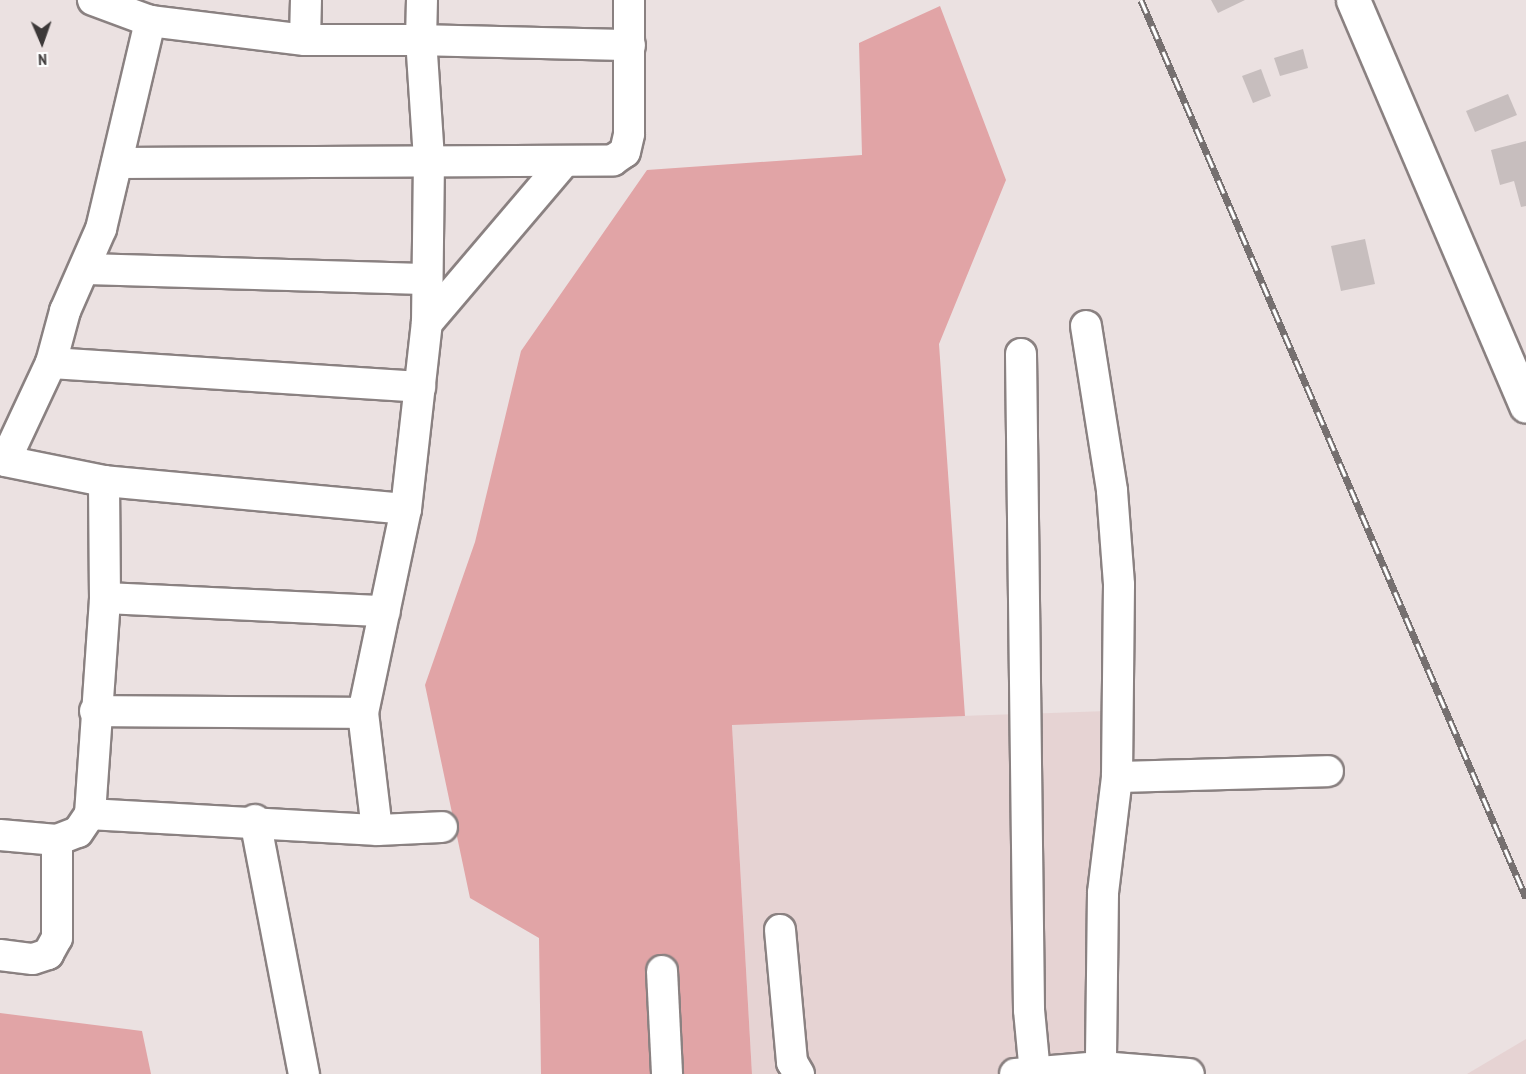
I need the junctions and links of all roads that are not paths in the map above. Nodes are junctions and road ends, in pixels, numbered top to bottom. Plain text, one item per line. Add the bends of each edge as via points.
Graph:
1 (93, 0) edge
2 (306, 0) edge
3 (423, 0) edge
4 (629, 0) edge
5 (1353, 0) edge
6 (197, 13) edge
7 (150, 21) junction
8 (305, 40) junction
9 (421, 40) junction
10 (630, 45) junction
11 (429, 159) junction
12 (564, 162) junction
13 (117, 163) junction
14 (85, 269) junction
15 (425, 279) junction
16 (427, 323) junction
17 (1086, 326) dead end
18 (1021, 354) dead end
19 (1518, 362) edge
20 (51, 363) junction
21 (420, 387) junction
22 (1526, 406) edge
23 (2, 468) edge
24 (104, 481) junction
25 (406, 509) junction
26 (105, 598) junction
27 (385, 611) junction
28 (95, 711) junction
29 (363, 713) junction
30 (1328, 771) dead end
31 (1118, 777) junction
32 (90, 814) junction
33 (255, 820) junction
34 (442, 827) dead end
35 (377, 830) junction
36 (0, 835) edge
37 (57, 840) junction
38 (780, 930) dead end
39 (0, 955) edge
40 (662, 971) dead end
41 (1101, 1067) junction
42 (1028, 1073) edge
43 (304, 1074) edge
44 (667, 1074) edge
45 (799, 1074) edge
46 (1189, 1074) edge

1 - 7 street
2 - 8 street
3 - 9 street
4 - 10 street
5 - 19 main road
6 - 7 street
6 - 8 street
7 - 13 street
8 - 9 street
9 - 10 street
9 - 11 street
10 - 12 street via 625,152 613,160
11 - 12 street
11 - 13 street
11 - 15 street
12 - 16 street
13 - 14 street
14 - 15 street
14 - 20 street via 65,311
15 - 16 street
16 - 21 street
17 - 31 street via 1113,503 1119,585
18 - 42 street
19 - 22 main road
20 - 21 street
20 - 23 street
21 - 25 street
23 - 24 street
24 - 25 street
24 - 26 street
25 - 27 street
26 - 27 street
26 - 28 street
27 - 29 street
28 - 29 street
28 - 32 street
29 - 35 street
30 - 31 street
31 - 41 street via 1103,893
32 - 33 street
32 - 37 street via 78,832
33 - 35 street
33 - 43 street
34 - 35 street
36 - 37 street
37 - 39 street via 57,938 48,954 33,959
38 - 45 street via 792,1062
40 - 44 street
41 - 42 street
41 - 46 street

